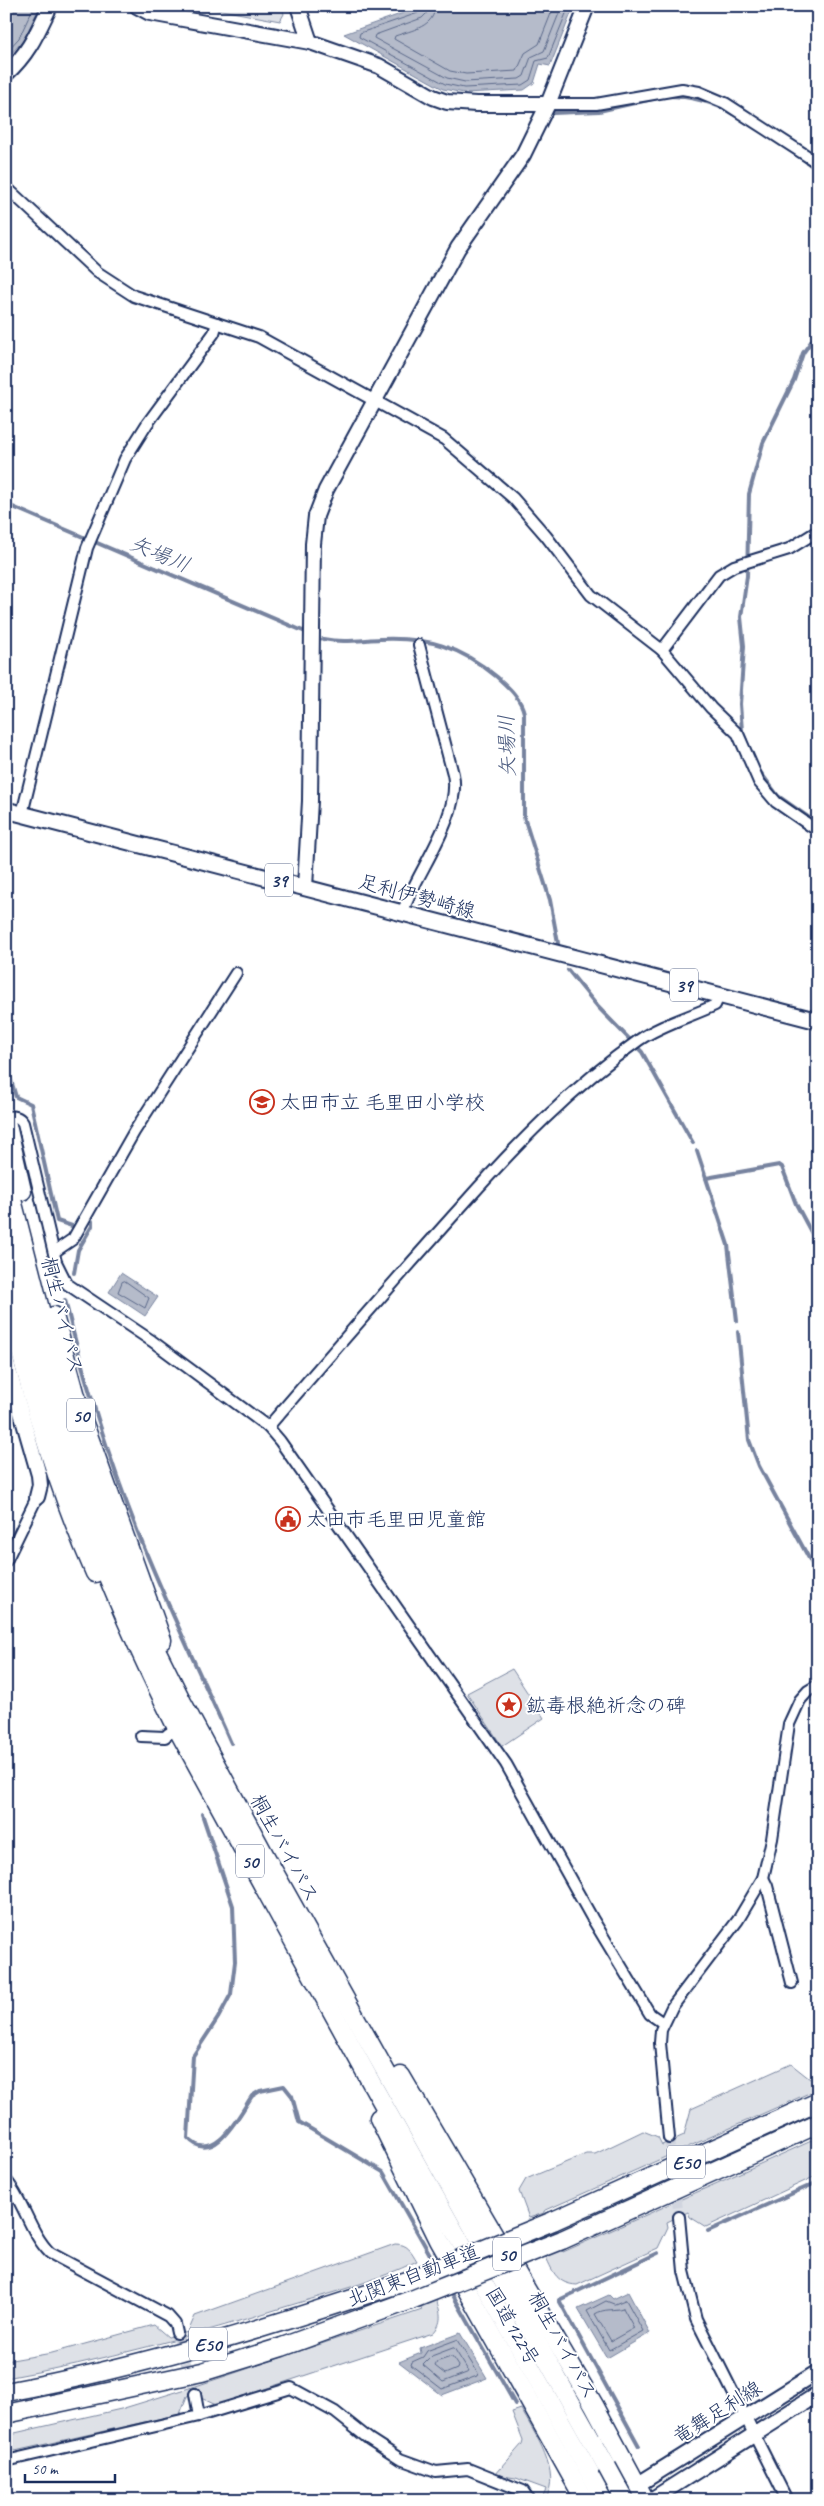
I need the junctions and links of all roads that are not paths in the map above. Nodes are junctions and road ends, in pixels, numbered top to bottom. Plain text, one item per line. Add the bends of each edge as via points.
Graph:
1 (50, 6) edge
2 (137, 6) edge
3 (298, 6) edge
4 (587, 6) edge
5 (310, 42) junction
6 (6, 74) edge
7 (548, 104) junction
8 (818, 164) edge
9 (6, 187) edge
10 (217, 323) junction
11 (376, 400) junction
12 (818, 530) edge
13 (419, 645) dead end
14 (662, 650) junction
15 (6, 810) edge
16 (22, 814) junction
17 (818, 831) edge
18 (305, 886) junction
19 (403, 911) junction
20 (236, 974) dead end
21 (720, 994) junction
22 (818, 1021) edge
23 (6, 1117) edge
24 (6, 1121) edge
25 (6, 1176) edge
26 (6, 1240) edge
27 (54, 1252) junction
28 (6, 1291) edge
29 (6, 1360) edge
30 (268, 1427) junction
31 (37, 1497) joint
32 (6, 1561) edge
33 (818, 1685) edge
34 (156, 1686) junction
35 (182, 1702) junction
36 (178, 1730) junction
37 (141, 1736) dead end
38 (763, 1878) junction
39 (792, 1983) dead end
40 (663, 2023) junction
41 (354, 2034) junction
42 (818, 2102) edge
43 (818, 2124) edge
44 (669, 2138) tunnel mouth
45 (6, 2180) edge
46 (679, 2217) tunnel mouth
47 (177, 2333) tunnel mouth
48 (818, 2372) edge
49 (165, 2381) junction
50 (6, 2392) edge
51 (195, 2394) tunnel mouth
52 (818, 2394) edge
53 (6, 2414) edge
54 (199, 2416) junction
55 (745, 2418) junction
56 (6, 2426) edge
57 (754, 2434) junction
58 (6, 2461) edge
59 (600, 2471) junction
60 (641, 2492) edge
61 (579, 2495) edge
62 (529, 2500) edge
63 (605, 2500) edge
64 (614, 2500) edge
65 (625, 2500) edge
66 (651, 2500) edge
67 (787, 2500) edge

1 - 6 street via 37,38
2 - 5 street via 150,13
3 - 5 street
4 - 7 street
5 - 7 street via 379,66 447,102
7 - 8 street via 596,104 682,89 699,92 725,103
7 - 11 street via 523,155 458,248
9 - 10 street via 97,272 120,288 148,302
10 - 11 street via 259,337
10 - 16 street via 214,333 125,459 87,548
11 - 14 street via 444,439 480,468 513,498 591,595
11 - 18 street via 326,490 316,516
12 - 14 street via 789,549 719,575
13 - 19 street via 453,774 454,799
14 - 17 street via 711,708 738,734 759,782 776,802
15 - 16 main road, 足利伊勢崎線 / 39
16 - 18 main road, 足利伊勢崎線 / 39
18 - 19 main road, 足利伊勢崎線 / 39
19 - 21 main road, 足利伊勢崎線 / 39 via 488,936
20 - 27 street via 134,1132 73,1239
21 - 22 main road, 足利伊勢崎線 / 39
21 - 30 street via 715,1005 639,1040 548,1114 488,1174
23 - 27 street via 15,1116 23,1123
24 - 35 highway, 50 via 82,1418
25 - 35 highway, 桐生バイパス / 50 via 82,1464 135,1607
26 - 34 highway, 桐生バイパス / 50 via 64,1458 123,1614
27 - 30 street via 60,1274 67,1284 152,1341
28 - 34 highway, 50 via 42,1433 76,1531 102,1590
29 - 31 street via 38,1475
30 - 40 street via 506,1764 650,2014
31 - 32 street
33 - 38 street via 800,1700 789,1724
34 - 36 highway, 桐生バイパス / 50
35 - 41 highway, 桐生バイパス / 50
36 - 37 street via 164,1737
36 - 41 highway, 桐生バイパス / 50
38 - 39 street
38 - 40 street via 738,1920
40 - 44 street via 660,2043
41 - 59 highway, 桐生バイパス / 50
41 - 60 highway, 50 via 395,2067 589,2396
41 - 61 highway, 国道122号 / 50 via 369,2096 417,2198
42 - 50 highway, 北関東自動車道 / E50, bridge via 553,2221 407,2280 306,2315 149,2361
43 - 49 highway, 北関東自動車道 / E50, bridge via 562,2240 411,2300 282,2347
45 - 47 street via 14,2189 42,2245 50,2253 168,2316
46 - 55 street via 684,2271 696,2319
48 - 55 street, 竜舞足利線
49 - 53 highway, 北関東自動車道 / E50
49 - 56 highway via 70,2412
51 - 54 street
52 - 57 street, 竜舞足利線
54 - 58 street
54 - 62 street via 295,2389 410,2463 436,2472 468,2469 523,2491
55 - 57 street
55 - 60 street, 竜舞足利線
57 - 66 street, 竜舞足利線
57 - 67 street
59 - 63 highway, 桐生バイパス / 50
59 - 65 highway, 桐生バイパス / 50, bridge
60 - 64 highway

